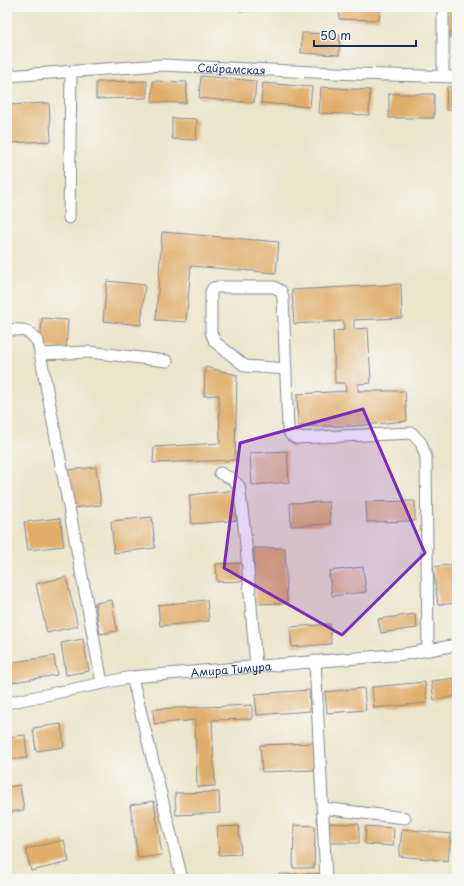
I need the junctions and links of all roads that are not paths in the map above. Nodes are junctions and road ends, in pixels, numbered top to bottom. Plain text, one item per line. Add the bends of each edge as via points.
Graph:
1 (443, 7) edge
2 (71, 72) junction
3 (7, 76) edge
4 (443, 76) junction
5 (457, 77) edge
6 (69, 218) dead end
7 (7, 330) edge
8 (40, 354) junction
9 (167, 361) dead end
10 (286, 368) junction
11 (220, 473) dead end
12 (457, 645) edge
13 (428, 650) junction
14 (314, 661) junction
15 (256, 666) junction
16 (132, 677) junction
17 (102, 683) junction
18 (7, 703) edge
19 (322, 808) junction
20 (405, 818) dead end
21 (182, 879) edge
22 (326, 879) edge

1 - 4 street
2 - 3 street, Сайрамская
2 - 4 street, Сайрамская via 161,65
2 - 6 street
4 - 5 street, Сайрамская
7 - 8 street via 22,330 32,334 38,342
8 - 9 street via 89,352
8 - 17 street
10 - 10 street via 281,291 274,287 213,288 210,292 211,332 215,342 245,366
10 - 13 street via 288,429 296,438 412,433 421,443 426,457
11 - 15 street via 239,486
12 - 13 street, Амира Тимура
13 - 14 street, Амира Тимура
14 - 15 street, Амира Тимура
14 - 19 street
15 - 16 street, Амира Тимура
16 - 17 street, Амира Тимура
16 - 21 street
17 - 18 street, Амира Тимура
19 - 20 street
19 - 22 street

